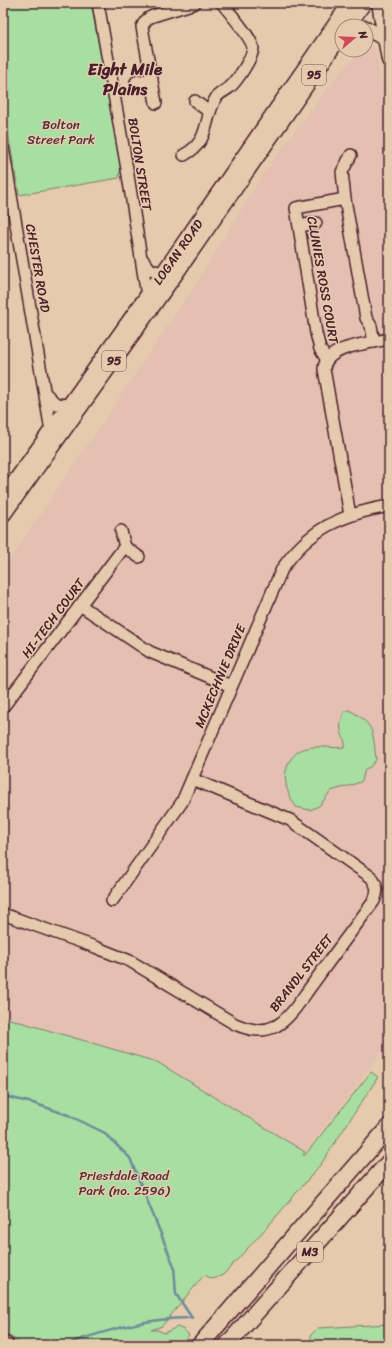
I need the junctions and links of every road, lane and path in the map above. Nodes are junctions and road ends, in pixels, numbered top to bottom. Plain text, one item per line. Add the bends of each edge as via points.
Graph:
1 (98, 3) edge
2 (195, 3) edge
3 (222, 3) edge
4 (350, 3) edge
5 (364, 3) edge
6 (379, 3) edge
7 (354, 18) edge
8 (374, 33) edge
9 (385, 39) junction
10 (334, 46) edge
11 (389, 60) edge
12 (152, 79) junction
13 (136, 82) dead end
14 (195, 101) dead end
15 (156, 103) dead end
16 (209, 112) junction
17 (3, 148) edge
18 (184, 155) dead end
19 (351, 155) dead end
20 (344, 199) junction
21 (316, 223) dead end
22 (299, 226) junction
23 (142, 259) junction
24 (163, 273) junction
25 (147, 296) junction
26 (389, 339) edge
27 (374, 342) junction
28 (327, 360) junction
29 (46, 394) junction
30 (70, 405) junction
31 (51, 431) junction
32 (3, 498) edge
33 (389, 506) edge
34 (3, 515) edge
35 (350, 515) junction
36 (121, 531) dead end
37 (126, 547) junction
38 (139, 557) dead end
39 (80, 605) junction
40 (231, 686) junction
41 (3, 707) edge
42 (192, 779) junction
43 (112, 901) dead end
44 (3, 914) edge
45 (389, 1127) edge
46 (389, 1162) edge
47 (200, 1345) edge
48 (227, 1345) edge

1 - 23 street, BOLTON STREET
2 - 12 street via 153,16 144,22 142,27
3 - 16 street via 250,40 253,49 252,56 233,84 216,97
4 - 24 main road, LOGAN ROAD / 95
5 - 7 main road
6 - 9 main road
8 - 9 main road
9 - 11 main road
10 - 34 main road, LOGAN ROAD / 95 via 170,282
12 - 13 street
12 - 15 street
14 - 16 street
16 - 18 street via 206,130 194,150
17 - 29 street, CHESTER ROAD
19 - 20 street via 342,172
20 - 22 street, CLUNIES ROSS COURT via 296,208
20 - 27 street via 366,318 371,326
21 - 22 street
22 - 28 street, CLUNIES ROSS COURT via 316,333 320,349
23 - 24 street via 151,270
23 - 25 street, BOLTON STREET
24 - 25 main road, LOGAN ROAD / 95
25 - 30 main road, LOGAN ROAD / 95
26 - 27 street, CLUNIES ROSS COURT
27 - 28 street, CLUNIES ROSS COURT via 346,348
28 - 35 street, CLUNIES ROSS COURT via 324,370
29 - 30 street via 56,404
29 - 31 street, CHESTER ROAD
30 - 31 main road, LOGAN ROAD / 95
31 - 32 main road, LOGAN ROAD / 95
33 - 35 street, MCKECHNIE DRIVE
35 - 40 street, MCKECHNIE DRIVE via 316,532 291,555 282,569
36 - 37 street
37 - 38 street
37 - 39 street, HI-TECH COURT
39 - 40 street via 150,652
39 - 41 street, HI-TECH COURT
40 - 42 street, MCKECHNIE DRIVE
42 - 43 street, MCKECHNIE DRIVE via 182,802
42 - 44 street, BRANDL STREET via 290,820 371,877 377,886 374,901 281,1023 262,1031 244,1028 130,961
45 - 47 highway, M3
46 - 48 highway, M3

